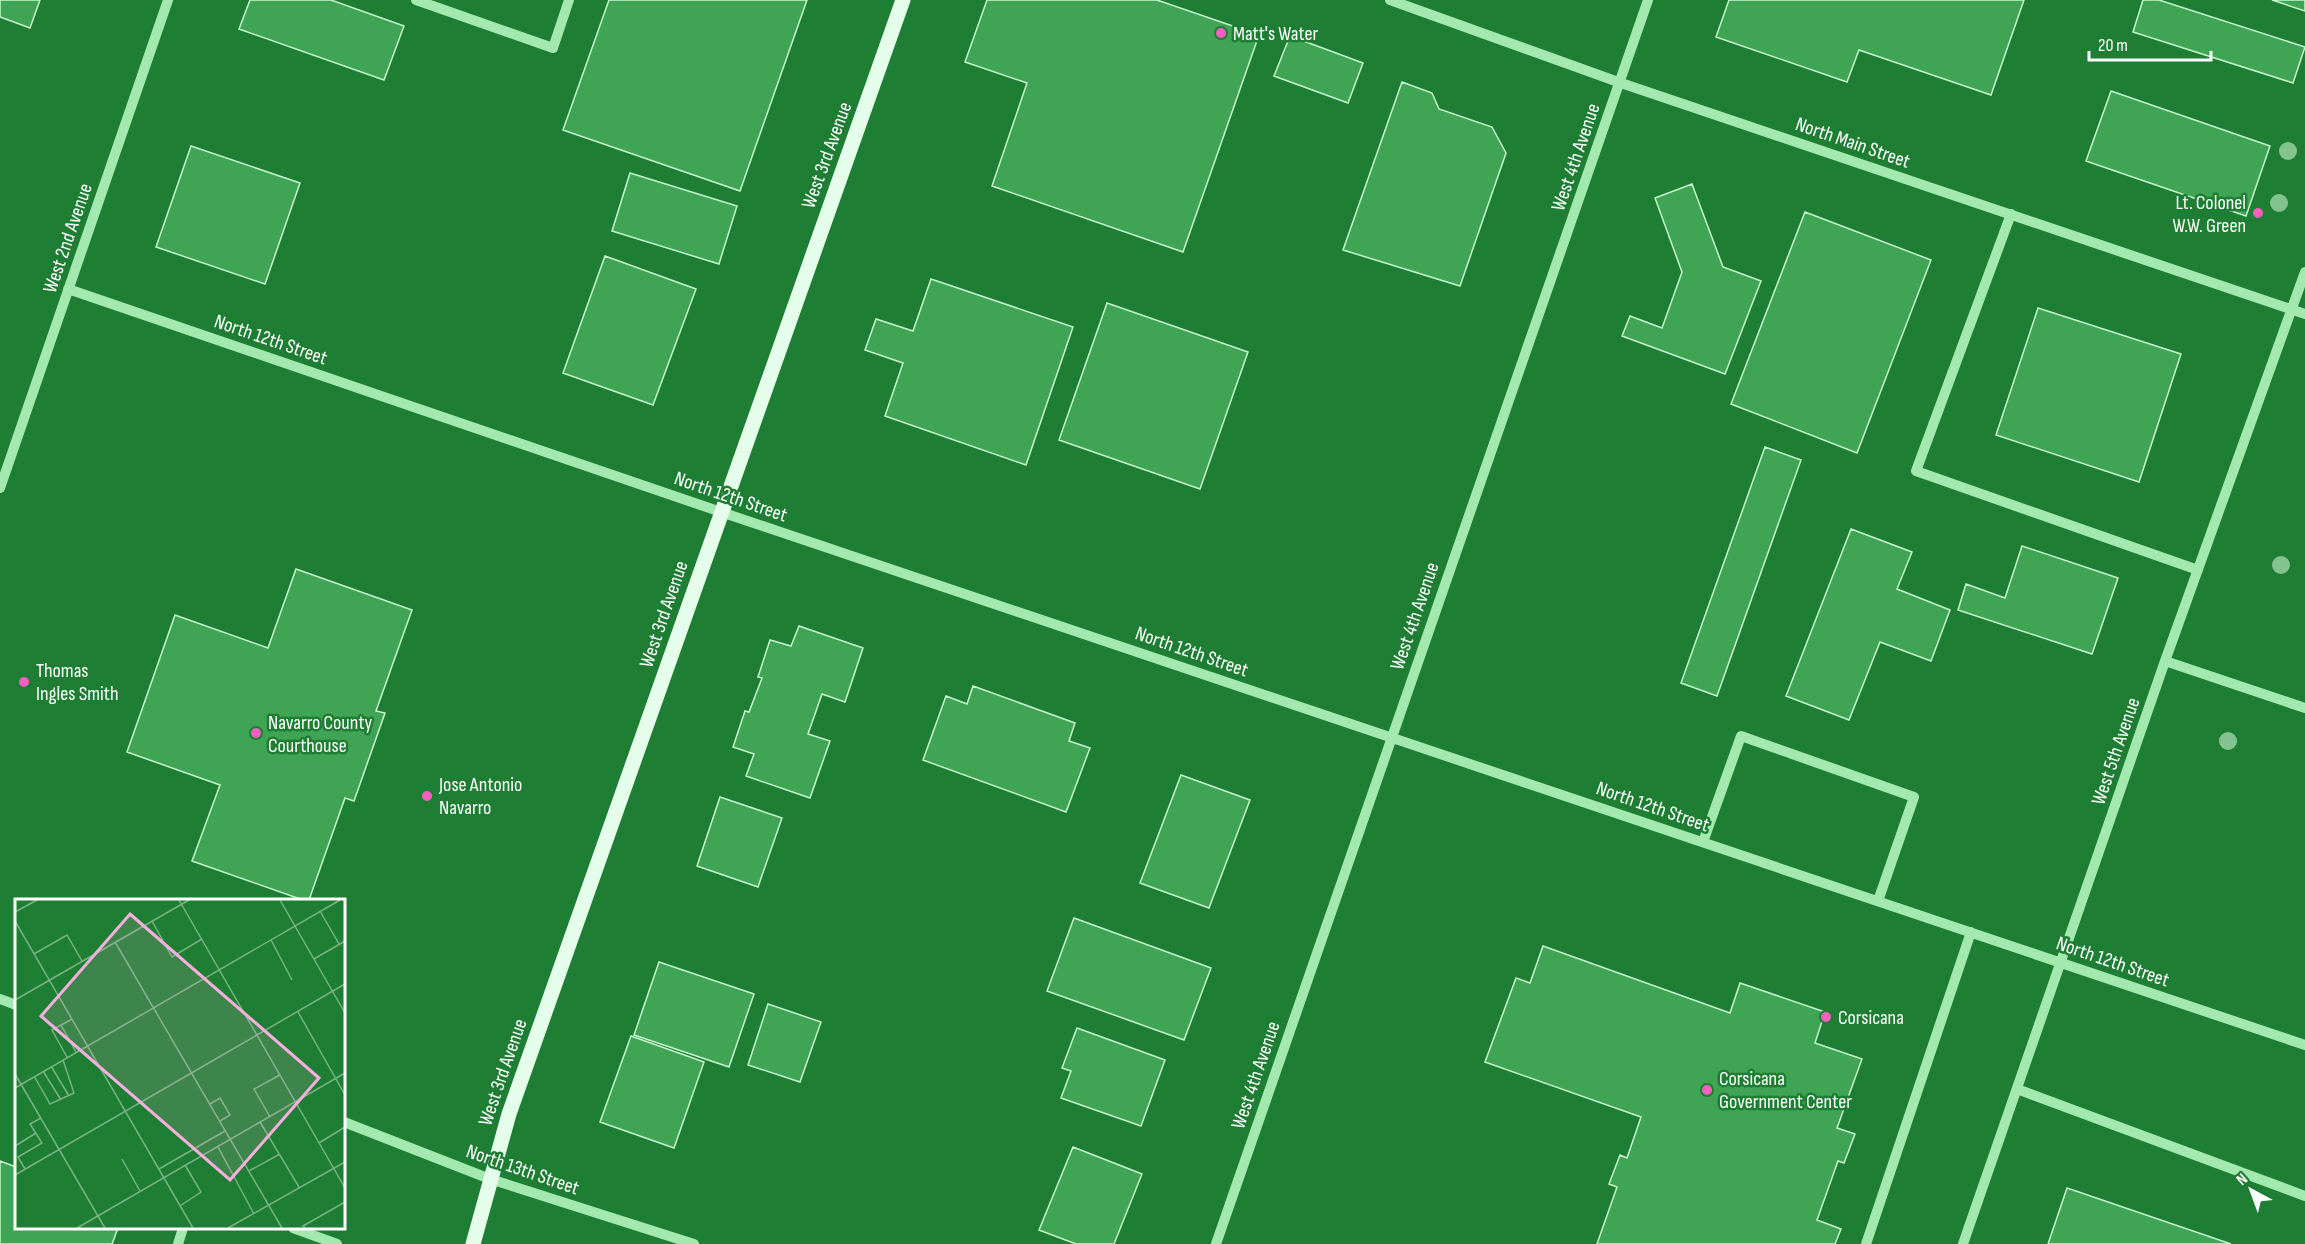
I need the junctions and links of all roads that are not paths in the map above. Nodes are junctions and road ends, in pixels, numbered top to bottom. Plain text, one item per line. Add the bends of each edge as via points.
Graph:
1 (168, 0) edge
2 (416, 0) edge
3 (569, 0) edge
4 (903, 0) edge
5 (1390, 0) edge
6 (1648, 0) edge
7 (1621, 82) junction
8 (2011, 214) junction
9 (2305, 272) edge
10 (68, 289) junction
11 (2292, 310) junction
12 (2305, 314) edge
13 (0, 488) edge
14 (722, 512) junction
15 (2198, 570) junction
16 (2165, 662) junction
17 (2305, 708) edge
18 (1391, 736) junction
19 (1703, 842) junction
20 (1878, 901) junction
21 (1971, 932) junction
22 (2061, 963) junction
23 (0, 999) edge
24 (15, 1005) edge
25 (2305, 1045) edge
26 (2017, 1089) junction
27 (345, 1122) edge
28 (490, 1179) junction
29 (2305, 1196) edge
30 (182, 1229) edge
31 (298, 1229) edge
32 (178, 1244) edge
33 (337, 1244) edge
34 (473, 1244) edge
35 (694, 1244) edge
36 (1216, 1244) edge
37 (1866, 1244) edge
38 (1963, 1244) edge

1 - 10 street, West 2nd Avenue
2 - 3 street via 553,48
4 - 14 main road, West 3rd Avenue
5 - 7 street, North Main Street
6 - 7 street, West 4th Avenue
7 - 8 street, North Main Street
7 - 18 street, West 4th Avenue
8 - 11 street, North Main Street
8 - 15 street via 1916,471
9 - 11 street, West 5th Avenue
10 - 13 street, West 2nd Avenue
10 - 14 street, North 12th Street
11 - 12 street, North Main Street
11 - 15 street, West 5th Avenue
14 - 18 street, North 12th Street
14 - 28 main road, West 3rd Avenue via 509,1114
15 - 16 street, West 5th Avenue
16 - 17 street
16 - 22 street, West 5th Avenue
18 - 19 street, North 12th Street
18 - 36 street, West 4th Avenue
19 - 20 street, North 12th Street
19 - 20 street via 1741,736 1914,797
20 - 21 street, North 12th Street
21 - 22 street, North 12th Street
21 - 37 street
22 - 25 street, North 12th Street
22 - 26 street, West 5th Avenue
23 - 24 street
26 - 29 street
26 - 38 street, West 5th Avenue
27 - 28 street, North 13th Street
28 - 34 main road, West 3rd Avenue
28 - 35 street, North 13th Street
30 - 32 street
31 - 33 street

